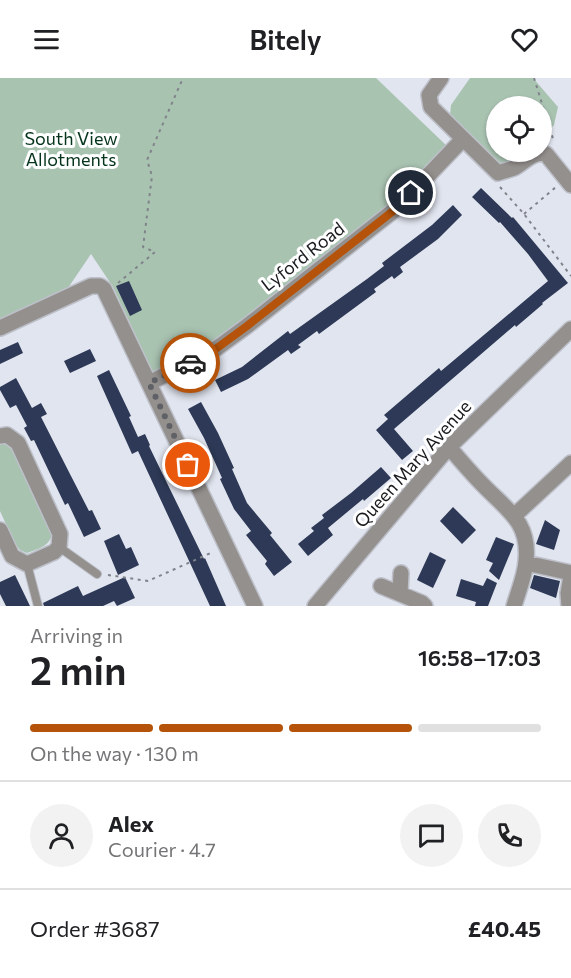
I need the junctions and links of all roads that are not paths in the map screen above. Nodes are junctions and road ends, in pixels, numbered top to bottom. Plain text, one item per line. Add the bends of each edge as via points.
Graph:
1 (441, 78) edge
2 (463, 139) junction
3 (568, 182) edge
4 (0, 328) edge
5 (571, 329) edge
6 (149, 383) junction
7 (0, 436) edge
8 (449, 447) junction
9 (571, 463) edge
10 (515, 515) junction
11 (0, 530) edge
12 (59, 547) junction
13 (526, 563) junction
14 (27, 564) junction
15 (401, 573) dead end
16 (97, 574) road end
17 (571, 575) edge
18 (381, 586) dead end
19 (400, 593) junction
20 (38, 606) edge
21 (255, 606) edge
22 (315, 606) edge
23 (425, 606) edge
24 (514, 606) edge
25 (569, 606) edge

1 - 2 street via 429,95 431,107
2 - 3 street via 498,173 542,153
2 - 6 street, Lyford Road via 397,208 303,282 217,348
4 - 6 street via 99,284
5 - 8 street, Queen Mary Avenue
6 - 21 street
7 - 12 street via 7,435 18,443 60,534
8 - 10 street
8 - 22 street, Queen Mary Avenue
9 - 10 street
10 - 13 street via 524,536
11 - 14 street via 12,556
12 - 14 street
12 - 16 lane
13 - 17 street
13 - 24 street
14 - 20 lane
15 - 19 street
17 - 25 street
18 - 19 street
19 - 23 street

